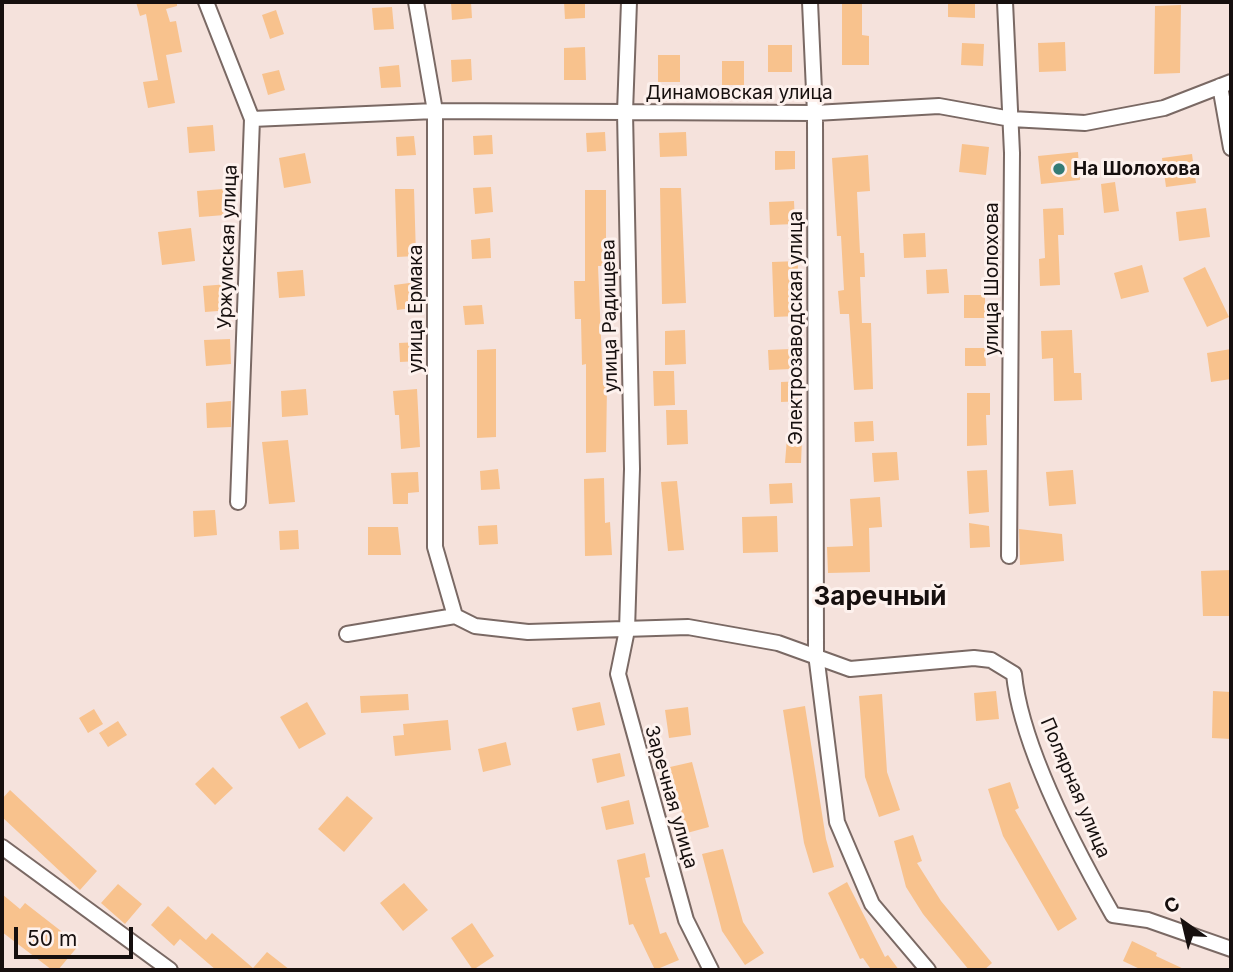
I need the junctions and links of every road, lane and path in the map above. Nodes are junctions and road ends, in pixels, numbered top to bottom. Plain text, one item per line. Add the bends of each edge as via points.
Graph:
1 (206, 2) edge
2 (416, 2) edge
3 (629, 2) edge
4 (810, 2) edge
5 (1004, 2) edge
6 (1226, 84) edge
7 (435, 111) junction
8 (625, 112) junction
9 (815, 113) junction
10 (252, 119) junction
11 (1011, 119) junction
12 (1231, 148) edge
13 (238, 502) dead end
14 (1009, 556) dead end
15 (455, 616) junction
16 (627, 630) junction
17 (347, 634) dead end
18 (816, 654) junction
19 (2, 847) edge
20 (1231, 949) edge
21 (170, 970) edge
22 (711, 970) edge
23 (928, 970) edge

1 - 10 street, Уржумская улица
2 - 7 street, улица Ермака
3 - 8 street, улица Радищева
4 - 9 street, Электрозаводская улица
5 - 11 street, улица Шолохова
6 - 11 street, Динамовская улица via 1164,108 1085,123
6 - 12 street, Динамовская улица
7 - 8 street, Динамовская улица
7 - 10 street, Динамовская улица
7 - 15 street, улица Ермака via 435,547
8 - 9 street, Динамовская улица
8 - 16 street, улица Радищева via 632,469
9 - 11 street, Динамовская улица via 939,106
9 - 18 street, Электрозаводская улица
10 - 13 street, Уржумская улица
11 - 14 street, улица Шолохова
15 - 16 street via 475,626 528,632
15 - 17 street
16 - 18 street via 688,627
16 - 22 street, Заречная улица via 618,674 637,752 686,920
18 - 20 street, Полярная улица via 850,669 982,659 1014,674 1016,695 1041,765 1078,853 1113,915 1148,920
18 - 23 street, Электрозаводская улица via 837,822 872,904
19 - 21 street

